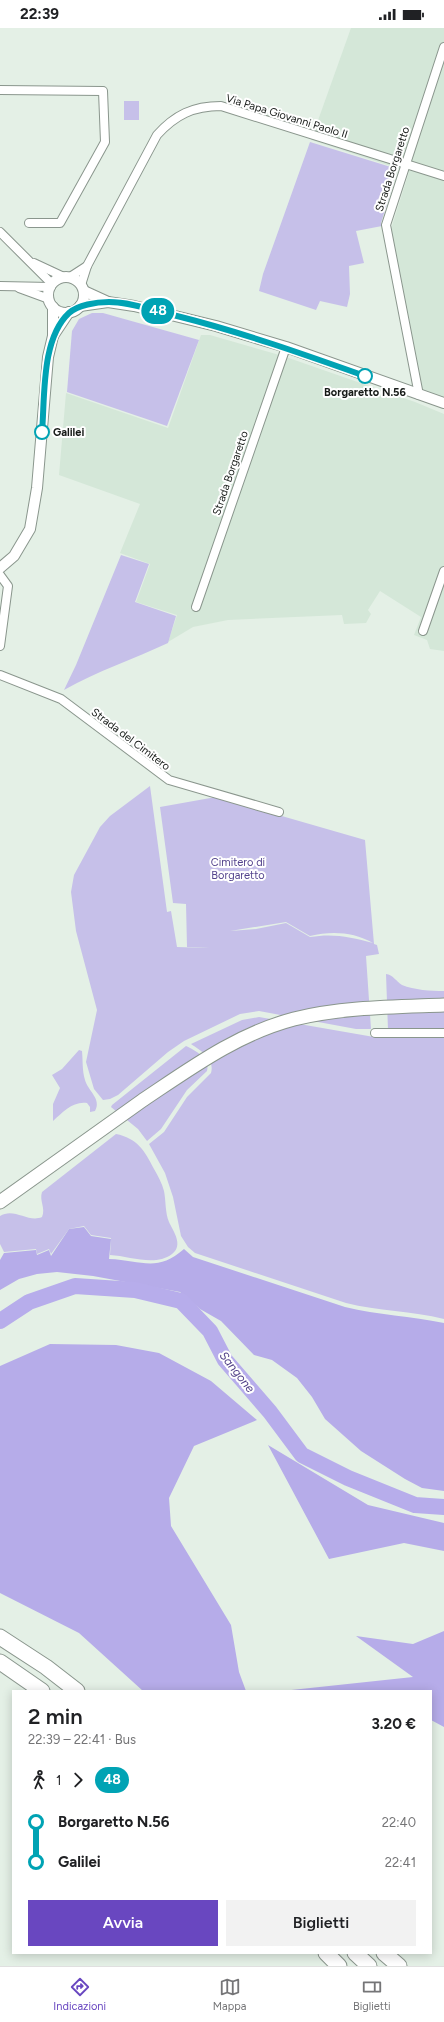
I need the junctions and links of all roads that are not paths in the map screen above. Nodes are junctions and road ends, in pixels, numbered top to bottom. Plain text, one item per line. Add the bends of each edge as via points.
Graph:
1 (444, 47) edge
2 (0, 90) edge
3 (406, 164) junction
4 (444, 176) edge
5 (29, 223) dead end
6 (0, 232) edge
7 (31, 261) junction
8 (87, 266) junction
9 (40, 272) junction
10 (67, 277) junction
11 (0, 286) edge
12 (32, 286) junction
13 (51, 286) junction
14 (16, 287) junction
15 (82, 288) junction
16 (108, 302) junction
17 (51, 303) junction
18 (80, 306) junction
19 (70, 312) junction
20 (53, 336) junction
21 (286, 347) junction
22 (420, 395) junction
23 (444, 403) edge
24 (0, 568) edge
25 (444, 571) edge
26 (0, 575) edge
27 (196, 607) dead end
28 (422, 631) dead end
29 (0, 646) edge
30 (0, 675) edge
31 (279, 812) dead end
32 (444, 1005) edge
33 (375, 1033) dead end
34 (444, 1033) edge
35 (0, 1202) edge
36 (0, 1637) edge
37 (0, 1662) edge
38 (41, 1690) edge
39 (76, 1690) edge
40 (327, 1954) edge
41 (357, 1954) edge
42 (385, 1954) edge
43 (339, 1966) edge
44 (369, 1966) edge
45 (399, 1966) edge

1 - 3 street, Strada Borgaretto
2 - 5 street via 103,91 105,142 60,223
3 - 4 street, Via Papa Giovanni Paolo II
3 - 8 street, Via Papa Giovanni Paolo II via 221,106 204,106 190,110 167,124 157,135
3 - 22 street, Strada Borgaretto via 386,225
6 - 7 street
7 - 9 street
7 - 10 street
8 - 10 street, Via Papa Giovanni Paolo II
8 - 15 street, Via Papa Giovanni Paolo II
9 - 12 street via 39,280
9 - 13 street
10 - 13 street
10 - 15 street
11 - 14 street
12 - 13 street
12 - 14 street
13 - 17 street
14 - 17 street
15 - 16 street
15 - 18 street via 84,299
16 - 18 street
16 - 21 street via 216,326
17 - 19 street via 61,312
17 - 20 street
18 - 19 street
19 - 20 street
20 - 24 street via 48,357 37,488 30,529 14,556
21 - 22 street
21 - 27 street, Strada Borgaretto
22 - 23 street
25 - 28 street
26 - 29 street via 8,586
30 - 31 street, Strada del Cimitero via 61,700 169,780
32 - 35 main road via 344,1010 318,1014 279,1024 241,1039 201,1060
33 - 34 street
36 - 39 highway
37 - 38 highway
40 - 43 highway
41 - 44 highway
42 - 45 highway

